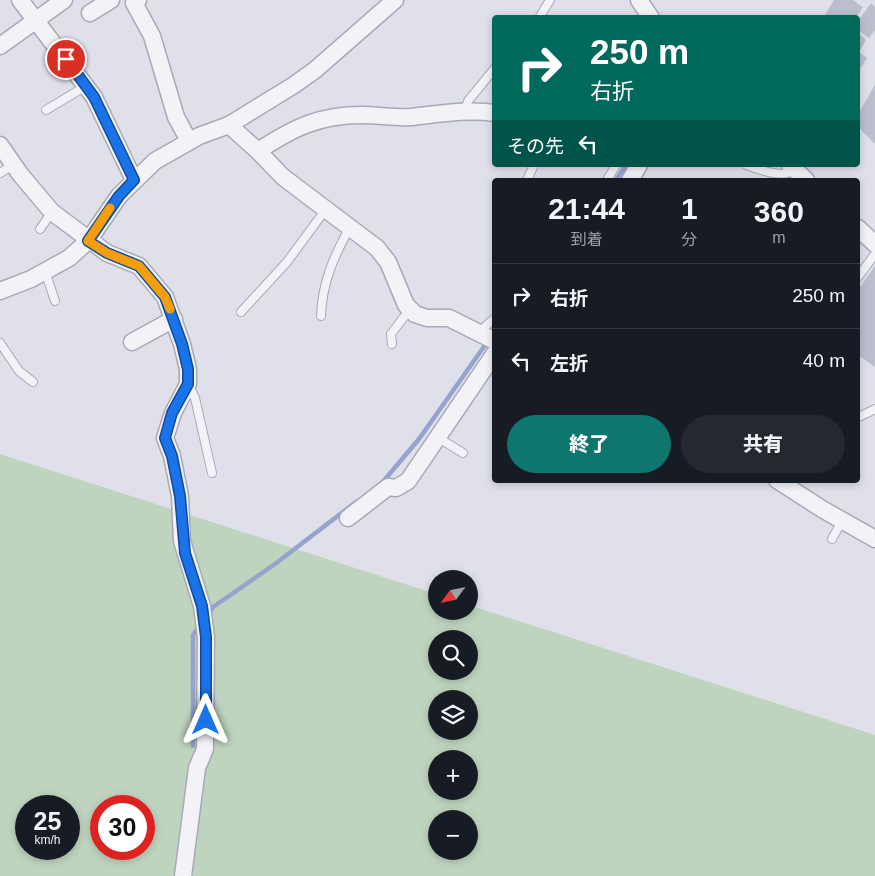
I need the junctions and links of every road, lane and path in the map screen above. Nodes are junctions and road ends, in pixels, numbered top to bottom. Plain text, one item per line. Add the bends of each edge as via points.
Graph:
1 (20, 0) edge
2 (64, 0) edge
3 (111, 0) edge
4 (394, 0) edge
5 (550, 0) edge
6 (639, 0) edge
7 (132, 1) edge
8 (90, 13) dead end
9 (541, 15) edge
10 (649, 15) edge
11 (36, 19) junction
12 (0, 46) edge
13 (492, 72) edge
14 (86, 86) junction
15 (46, 110) dead end
16 (465, 112) junction
17 (492, 113) edge
18 (229, 125) junction
19 (189, 141) junction
20 (0, 146) edge
21 (258, 151) junction
22 (638, 167) edge
23 (754, 167) edge
24 (7, 169) edge
25 (797, 171) edge
26 (631, 178) edge
27 (134, 180) junction
28 (326, 210) junction
29 (52, 212) junction
30 (350, 227) junction
31 (40, 229) dead end
32 (860, 230) edge
33 (88, 241) junction
34 (875, 244) edge
35 (875, 254) edge
36 (45, 271) junction
37 (860, 274) edge
38 (0, 292) edge
39 (55, 301) dead end
40 (410, 309) junction
41 (241, 312) dead end
42 (320, 316) dead end
43 (174, 319) junction
44 (492, 321) edge
45 (479, 332) junction
46 (492, 339) edge
47 (132, 342) dead end
48 (0, 343) edge
49 (392, 344) dead end
50 (492, 357) edge
51 (33, 382) dead end
52 (188, 384) junction
53 (875, 409) edge
54 (861, 416) dead end
55 (437, 437) junction
56 (463, 453) dead end
57 (212, 473) dead end
58 (788, 483) edge
59 (348, 518) dead end
60 (842, 521) junction
61 (832, 539) dead end
62 (875, 539) edge
63 (183, 876) edge

1 - 11 street
2 - 11 street
3 - 8 street
4 - 18 street via 315,70
5 - 9 lane
6 - 10 street
7 - 19 street via 152,36 176,117
11 - 12 street
11 - 14 street
13 - 16 lane via 468,101
14 - 15 lane
14 - 27 street
16 - 17 street
16 - 21 street via 409,117 328,117 305,123
18 - 19 street
18 - 21 street
19 - 27 street via 155,161
20 - 24 street
21 - 28 street via 283,177
22 - 26 street
23 - 25 lane via 782,174
24 - 29 street
27 - 33 street
28 - 30 street
28 - 41 lane via 287,262
29 - 31 lane
29 - 33 street
30 - 40 street via 377,248 388,262 399,292
30 - 42 lane via 334,256 322,296
32 - 34 street
33 - 36 street via 69,258
33 - 43 street via 139,266 165,297
35 - 37 lane
36 - 38 street
36 - 39 lane
40 - 45 street via 427,318 449,318
40 - 49 lane via 391,334
43 - 47 street
43 - 52 street via 188,369
44 - 45 lane
45 - 46 street
48 - 51 lane via 19,371
50 - 55 street
52 - 57 lane via 195,398
52 - 63 street via 172,413 165,438 178,488 185,553 202,606 205,632 205,749 197,768
53 - 54 lane
55 - 56 lane
55 - 59 street via 408,481 396,488 388,488
58 - 60 street
60 - 61 lane
60 - 62 street

